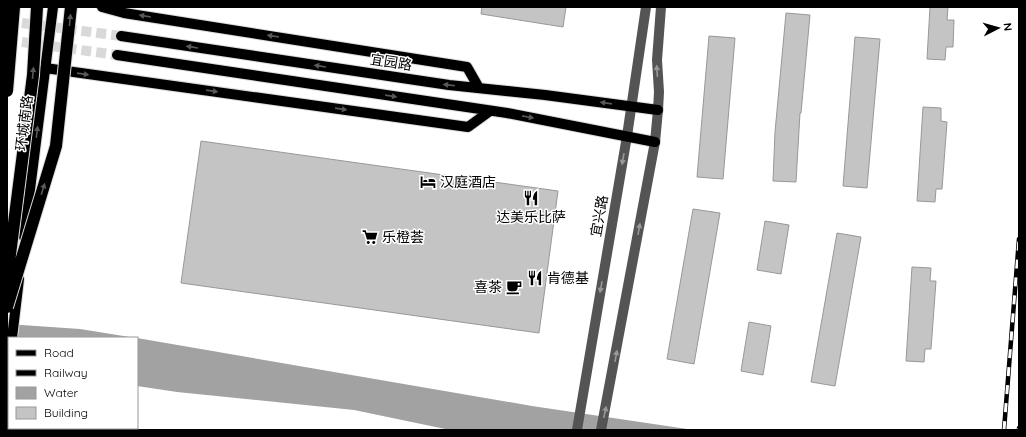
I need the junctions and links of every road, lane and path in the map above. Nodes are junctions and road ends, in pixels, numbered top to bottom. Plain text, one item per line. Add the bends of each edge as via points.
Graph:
1 (8, 7) edge
2 (14, 7) edge
3 (37, 7) edge
4 (53, 7) edge
5 (71, 7) edge
6 (102, 7) edge
7 (646, 7) edge
8 (661, 7) edge
9 (7, 13) edge
10 (121, 36) tunnel mouth
11 (117, 55) tunnel mouth
12 (45, 68) junction
13 (479, 88) junction
14 (7, 91) edge
15 (632, 106) junction
16 (490, 110) junction
17 (658, 110) junction
18 (627, 136) junction
19 (655, 142) junction
20 (7, 278) edge
21 (7, 307) edge
22 (12, 337) edge
23 (577, 430) edge
24 (601, 430) edge

1 - 9 main road
2 - 14 highway, bridge
20 -> 3 highway, bridge via 33,75
4 - 12 main road, 环城南路
21 -> 5 highway, bridge via 56,146
13 -> 6 main road via 467,67 124,13
7 - 15 street, 宜兴路
17 -> 8 street via 657,60
13 -> 10 main road, 宜园路
11 -> 16 main road
12 -> 16 main road via 468,126
22 -> 12 main road, 环城南路
15 -> 13 main road, 宜园路
15 - 17 main road, 宜园路
15 - 18 street, 宜兴路
16 -> 18 main road
17 - 19 street
18 - 19 main road
18 -> 23 street, 宜兴路
24 -> 19 street

